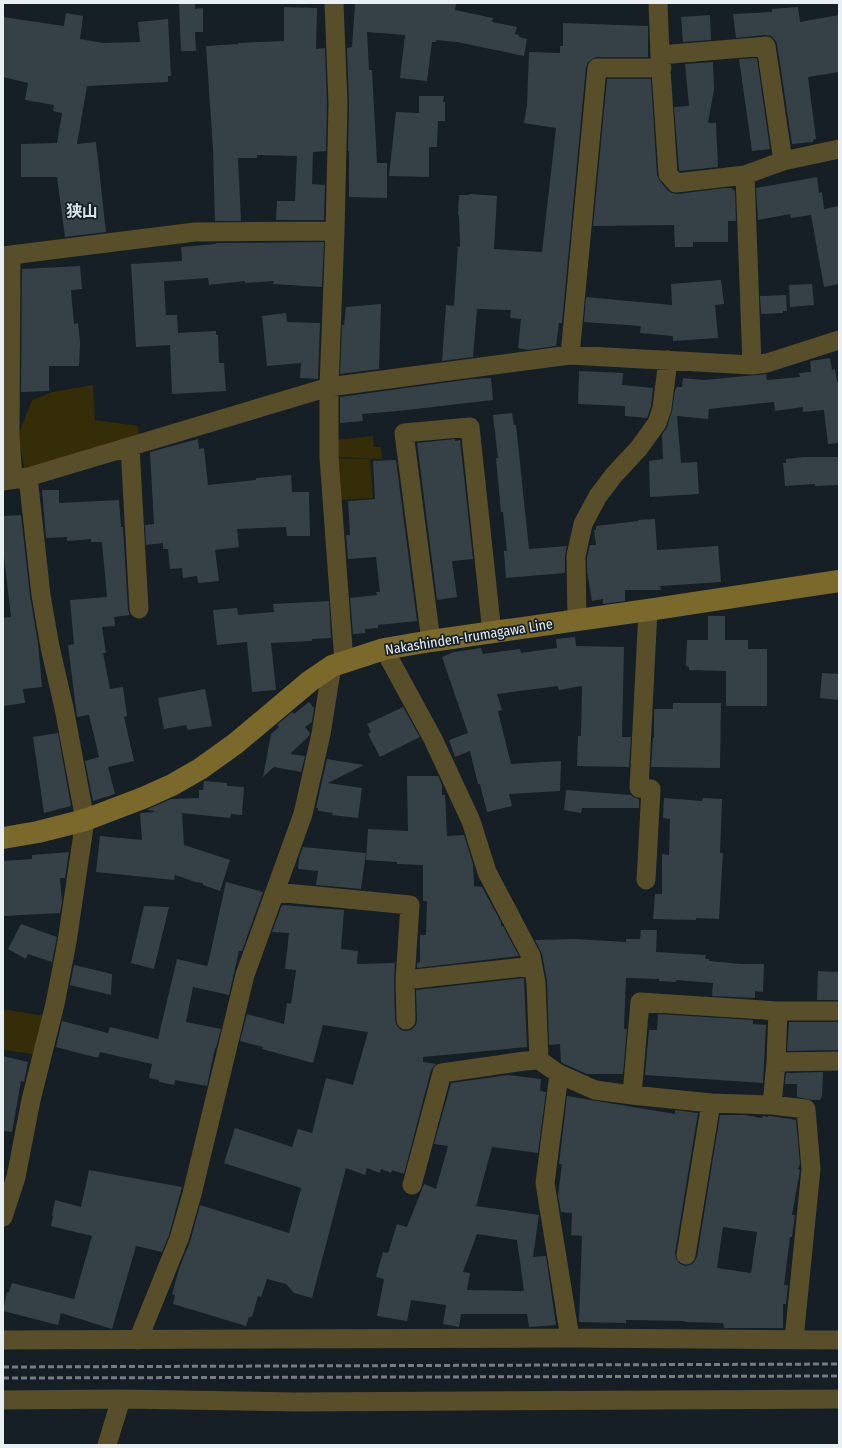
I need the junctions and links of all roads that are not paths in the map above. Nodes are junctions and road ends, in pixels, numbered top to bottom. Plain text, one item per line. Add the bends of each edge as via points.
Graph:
1 (334, 3) edge
2 (658, 3) edge
3 (661, 62) junction
4 (839, 149) edge
5 (783, 161) junction
6 (745, 175) junction
7 (335, 231) junction
8 (7, 255) edge
9 (839, 340) edge
10 (570, 355) junction
11 (668, 360) junction
12 (752, 365) junction
13 (329, 386) junction
14 (130, 447) junction
15 (15, 479) edge
16 (839, 580) edge
17 (140, 609) dead end
18 (648, 610) junction
19 (577, 620) junction
20 (492, 633) junction
21 (432, 641) junction
22 (384, 650) junction
23 (338, 664) junction
24 (85, 820) junction
25 (3, 838) edge
26 (646, 880) dead end
27 (275, 892) junction
28 (533, 966) junction
29 (405, 980) junction
30 (839, 1011) edge
31 (778, 1012) junction
32 (406, 1020) dead end
33 (539, 1060) junction
34 (839, 1061) edge
35 (776, 1062) junction
36 (559, 1074) junction
37 (632, 1095) junction
38 (711, 1103) junction
39 (772, 1104) junction
40 (412, 1185) dead end
41 (3, 1217) edge
42 (686, 1255) dead end
43 (570, 1338) junction
44 (794, 1339) junction
45 (3, 1340) edge
46 (138, 1340) junction
47 (839, 1340) edge
48 (121, 1399) junction
49 (839, 1399) edge
50 (3, 1400) edge
51 (107, 1445) edge

1 - 7 street via 338,104
2 - 3 street
3 - 5 street via 766,46
3 - 6 street via 668,174 676,183
3 - 10 street via 597,68
4 - 5 street
5 - 6 street
6 - 12 street
7 - 8 street via 195,232
7 - 13 street
8 - 15 street via 10,436
9 - 12 street via 767,363
10 - 11 street
10 - 13 street
11 - 12 street
11 - 19 street via 662,408 657,422 639,448 614,474 598,496 583,524 576,556
13 - 14 street
13 - 23 street via 329,457
14 - 15 street
14 - 17 street
15 - 24 street via 41,595
16 - 18 main road, Nakashinden-Irumagawa Line
18 - 19 main road, Nakashinden-Irumagawa Line
18 - 26 street via 639,788 652,789
19 - 20 main road, Nakashinden-Irumagawa Line
20 - 21 main road, Nakashinden-Irumagawa Line
20 - 21 street via 470,427 404,432
21 - 22 main road, Nakashinden-Irumagawa Line
22 - 23 main road, Nakashinden-Irumagawa Line
22 - 28 street via 433,739 471,821 487,872 531,956
23 - 24 main road, Nakashinden-Irumagawa Line via 310,681 235,744 200,768 172,785
23 - 27 street via 303,814
24 - 25 main road, Nakashinden-Irumagawa Line
24 - 41 street via 55,1004 31,1100 16,1177
27 - 29 street via 410,905
27 - 46 street via 245,975 194,1186 178,1239
28 - 29 street
28 - 33 street
29 - 32 street
30 - 31 street
31 - 35 street
31 - 37 street via 640,1002
33 - 36 street
33 - 40 street via 442,1073
34 - 35 street
35 - 39 street
36 - 37 street via 595,1090
36 - 43 street via 545,1183
37 - 38 street
38 - 39 street
38 - 42 street
39 - 44 street via 806,1109 810,1170
43 - 44 street
43 - 46 street
44 - 47 street
45 - 46 street
48 - 49 street via 296,1402
48 - 50 street
48 - 51 street

